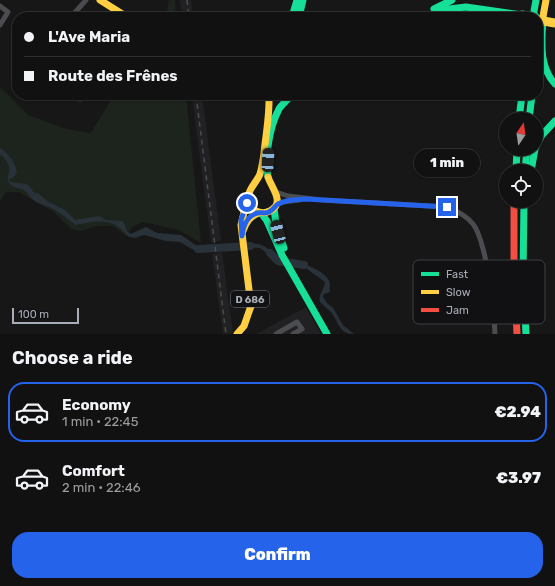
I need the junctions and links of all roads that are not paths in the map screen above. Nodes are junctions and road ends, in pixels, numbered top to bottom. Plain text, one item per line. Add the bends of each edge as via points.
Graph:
1 (86, 0) edge
2 (100, 0) edge
3 (297, 0) edge
4 (303, 0) edge
5 (452, 0) edge
6 (536, 0) edge
7 (546, 0) edge
8 (0, 6) edge
9 (75, 12) edge
10 (119, 12) edge
11 (293, 12) edge
12 (300, 12) edge
13 (432, 12) edge
14 (441, 12) edge
15 (450, 12) edge
16 (486, 12) edge
17 (500, 12) edge
18 (537, 12) edge
19 (540, 12) edge
20 (543, 19) edge
21 (555, 22) edge
22 (0, 25) edge
23 (543, 59) edge
24 (555, 84) edge
25 (265, 100) edge
26 (270, 100) edge
27 (285, 100) edge
28 (288, 100) edge
29 (515, 100) edge
30 (521, 100) edge
31 (531, 100) edge
32 (516, 112) edge
33 (520, 112) edge
34 (530, 112) edge
35 (555, 121) edge
36 (543, 134) edge
37 (256, 185) junction
38 (274, 189) junction
39 (306, 199) junction
40 (248, 200) junction
41 (275, 207) junction
42 (514, 208) edge
43 (524, 208) edge
44 (260, 213) junction
45 (242, 237) junction
46 (285, 256) junction
47 (486, 260) edge
48 (514, 260) edge
49 (523, 260) edge
50 (517, 324) edge
51 (525, 324) edge
52 (326, 332) edge
53 (237, 334) edge
54 (276, 334) edge
55 (294, 334) edge
56 (517, 334) edge
57 (526, 334) edge

1 - 9 street
2 - 10 main road
3 - 11 main road
4 - 12 main road
5 - 13 main road
6 - 18 main road
7 - 19 main road
8 - 22 street via 8,12
14 - 17 main road via 460,7
15 - 16 main road
20 - 21 main road, bridge
23 - 24 main road via 547,75
25 - 37 main road via 268,117 263,160
26 - 27 main road via 276,104
28 - 38 main road via 280,108 274,121 269,150 268,175
29 - 32 main road
30 - 33 main road
31 - 34 main road
35 - 36 main road
37 - 38 main road via 264,183
37 - 40 main road via 249,191
38 - 39 street via 288,196
38 - 41 main road via 278,199
39 - 41 street via 283,202
39 - 47 street via 447,207 463,214 474,224
40 - 44 main road via 250,207
40 - 45 main road, D 686 via 241,220
41 - 44 main road
41 - 46 main road via 278,232
42 - 48 main road
43 - 49 main road
44 - 45 main road via 248,220
44 - 46 main road via 267,221
45 - 53 main road, D 686 via 250,306 244,326
46 - 52 main road via 314,304
50 - 56 main road
51 - 57 main road
54 - 55 street via 297,322 302,329

